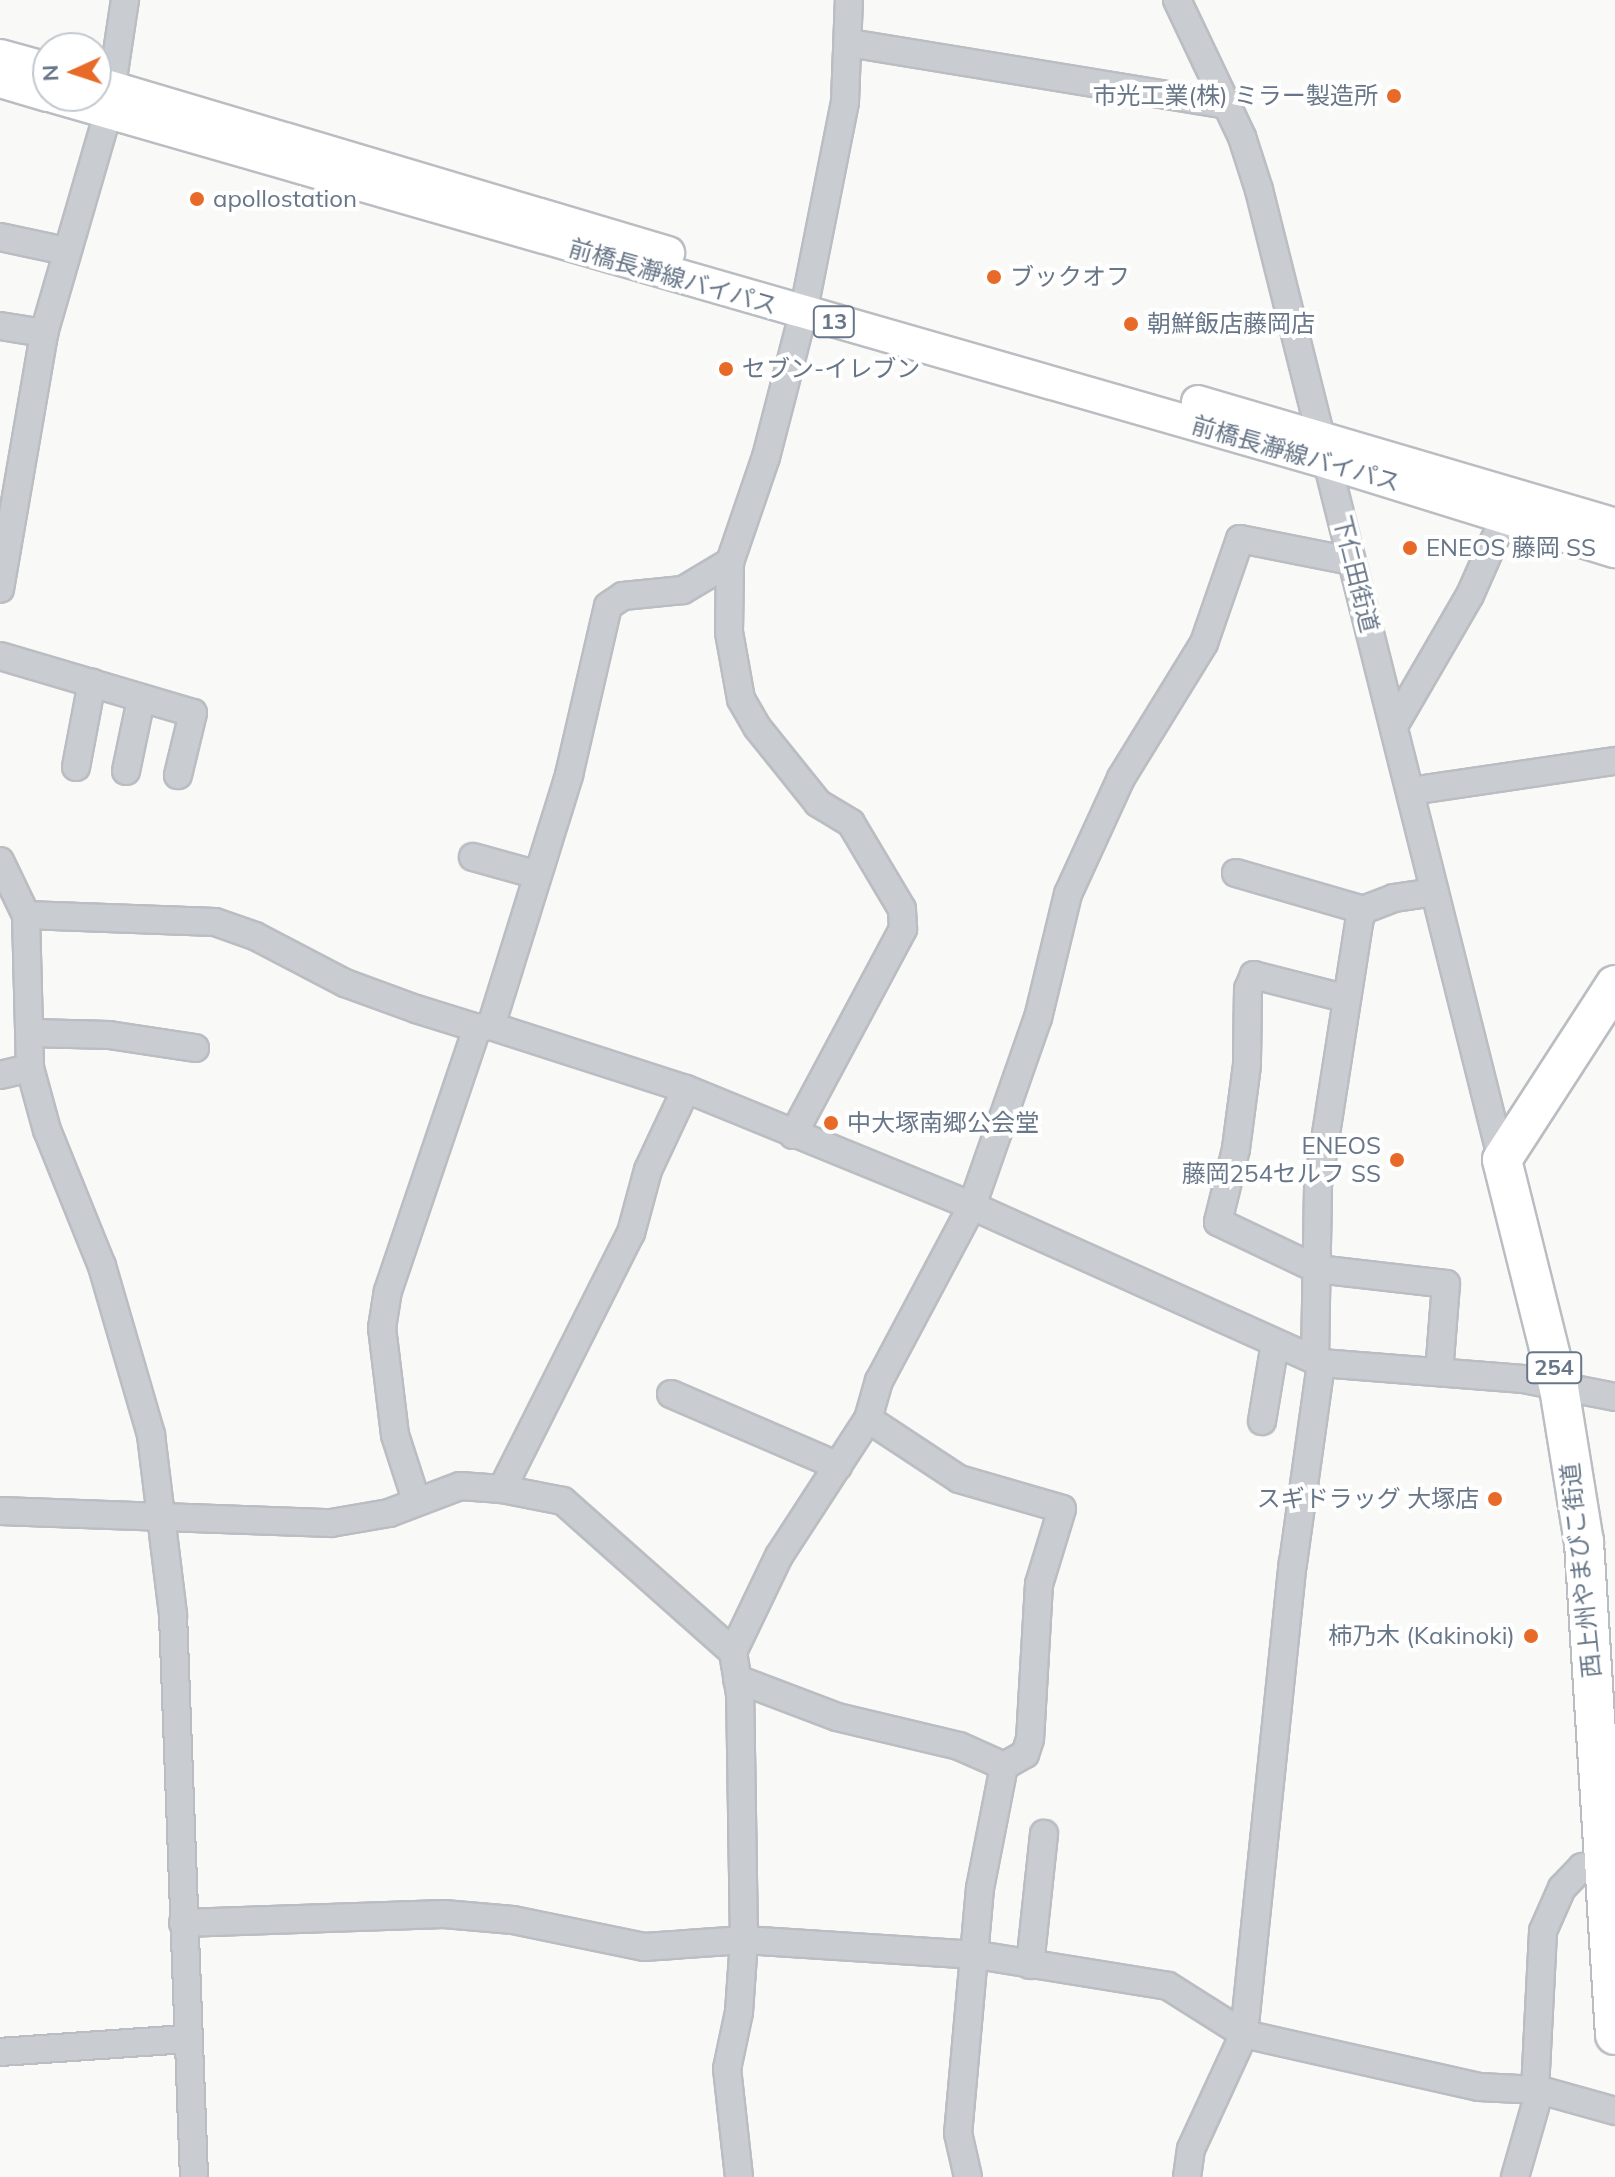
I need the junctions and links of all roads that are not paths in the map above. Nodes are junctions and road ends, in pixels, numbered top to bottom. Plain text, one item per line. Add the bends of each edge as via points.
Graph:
1 (125, 0) edge
2 (849, 0) edge
3 (1177, 0) edge
4 (849, 43) junction
5 (0, 56) edge
6 (112, 61) edge
7 (32, 65) edge
8 (0, 81) edge
9 (32, 90) edge
10 (112, 96) edge
11 (1228, 105) junction
12 (101, 112) edge
13 (0, 237) edge
14 (66, 251) junction
15 (804, 303) junction
16 (0, 326) edge
17 (44, 333) junction
18 (1326, 450) junction
19 (1504, 518) junction
20 (1615, 525) edge
21 (1615, 551) edge
22 (1351, 561) junction
23 (730, 562) junction
24 (0, 589) edge
25 (0, 656) edge
26 (92, 682) junction
27 (141, 699) junction
28 (1394, 726) junction
29 (1615, 761) edge
30 (76, 767) dead end
31 (126, 771) dead end
32 (178, 775) dead end
33 (1411, 791) junction
34 (473, 857) dead end
35 (0, 861) edge
36 (1236, 873) dead end
37 (538, 875) junction
38 (1435, 892) junction
39 (1363, 910) junction
40 (26, 915) junction
41 (1615, 985) edge
42 (1344, 998) junction
43 (484, 1027) junction
44 (32, 1033) junction
45 (195, 1048) dead end
46 (30, 1068) junction
47 (0, 1075) edge
48 (686, 1089) junction
49 (793, 1135) junction
50 (1502, 1160) junction
51 (972, 1206) junction
52 (1317, 1269) junction
53 (1275, 1343) junction
54 (1318, 1361) junction
55 (1439, 1372) junction
56 (1559, 1388) junction
57 (671, 1394) dead end
58 (1615, 1397) edge
59 (868, 1419) junction
60 (1262, 1421) dead end
61 (838, 1466) junction
62 (502, 1489) junction
63 (416, 1500) junction
64 (0, 1511) edge
65 (158, 1516) junction
66 (733, 1652) junction
67 (737, 1679) junction
68 (1004, 1766) junction
69 (1044, 1834) dead end
70 (1609, 1860) edge
71 (183, 1923) junction
72 (744, 1940) junction
73 (977, 1955) junction
74 (1030, 1965) junction
75 (1244, 2034) junction
76 (1615, 2035) edge
77 (187, 2039) junction
78 (0, 2052) edge
79 (1537, 2090) junction
80 (1615, 2111) edge
81 (194, 2177) edge
82 (739, 2177) edge
83 (968, 2177) edge
84 (1187, 2177) edge
85 (1515, 2177) edge

1 - 6 street
2 - 4 street
3 - 11 street, 下仁田街道
4 - 11 street
4 - 15 street via 845,102
5 - 7 main road
8 - 9 main road, 前橋長瀞線バイパス / 13
10 - 15 main road, 前橋長瀞線バイパス / 13
11 - 18 street, 下仁田街道 via 1259,190
12 - 14 street
13 - 14 street
14 - 17 street
15 - 18 main road, 前橋長瀞線バイパス / 13
15 - 23 street via 766,457
16 - 17 street
17 - 24 street
18 - 19 main road, 前橋長瀞線バイパス / 13
18 - 20 main road, 前橋長瀞線バイパス / 13
18 - 22 street, 下仁田街道
19 - 21 main road, 前橋長瀞線バイパス / 13
19 - 28 street via 1470,595
22 - 28 street, 下仁田街道
22 - 51 street via 1240,539 1204,643 1121,778 1068,894 1042,1005
23 - 37 street via 683,590 635,593 608,606 569,775
23 - 49 street via 729,632 741,699 787,770 818,803 851,823 902,909 903,929
25 - 26 street
26 - 27 street
26 - 30 street
27 - 31 street
27 - 32 street via 193,713
28 - 33 street, 下仁田街道
29 - 33 street
33 - 38 street, 下仁田街道
34 - 37 street
35 - 40 street
36 - 39 street
37 - 43 street
38 - 39 street via 1394,898
38 - 50 street, 下仁田街道
39 - 42 street
40 - 43 street via 215,922 255,936 345,983
40 - 44 street
41 - 50 highway
42 - 52 street via 1318,1185
42 - 52 street via 1254,975 1248,989 1247,1065 1238,1135 1218,1222
43 - 48 street
43 - 63 street via 388,1291 382,1328 395,1435
44 - 45 street via 109,1035
44 - 46 street
46 - 47 street
46 - 65 street via 47,1130 102,1266 146,1420
48 - 49 street
48 - 62 street via 648,1170 631,1233
49 - 51 street
50 - 56 highway, 西上州やまびこ街道 / 254
51 - 53 street
51 - 59 street via 879,1381
52 - 54 street
52 - 55 street via 1446,1284
53 - 54 street
53 - 60 street
54 - 55 street
54 - 75 street
55 - 56 street via 1523,1379
56 - 58 street
56 - 70 highway, 西上州やまびこ街道 / 254 via 1584,1542
57 - 61 street
59 - 61 street
59 - 68 street via 959,1479 1062,1509 1039,1584 1030,1739 1025,1754
61 - 66 street via 753,1602
62 - 63 street via 460,1486
62 - 66 street via 563,1501
63 - 65 street via 389,1513 331,1523
64 - 65 street
65 - 71 street via 173,1615
66 - 67 street
67 - 68 street via 837,1717 959,1746
67 - 72 street
68 - 73 street via 980,1888
69 - 74 street
70 - 76 highway, 西上州やまびこ街道 / 254
70 - 79 street via 1582,1867 1562,1888 1543,1931
71 - 72 street via 430,1914 513,1920 644,1947
71 - 77 street
72 - 73 street
72 - 82 street via 739,2012 727,2069
73 - 74 street
73 - 83 street via 958,2133
74 - 75 street via 1168,1986
75 - 79 street via 1479,2087
75 - 84 street via 1191,2149
77 - 78 street
77 - 81 street
79 - 80 street
79 - 85 street

